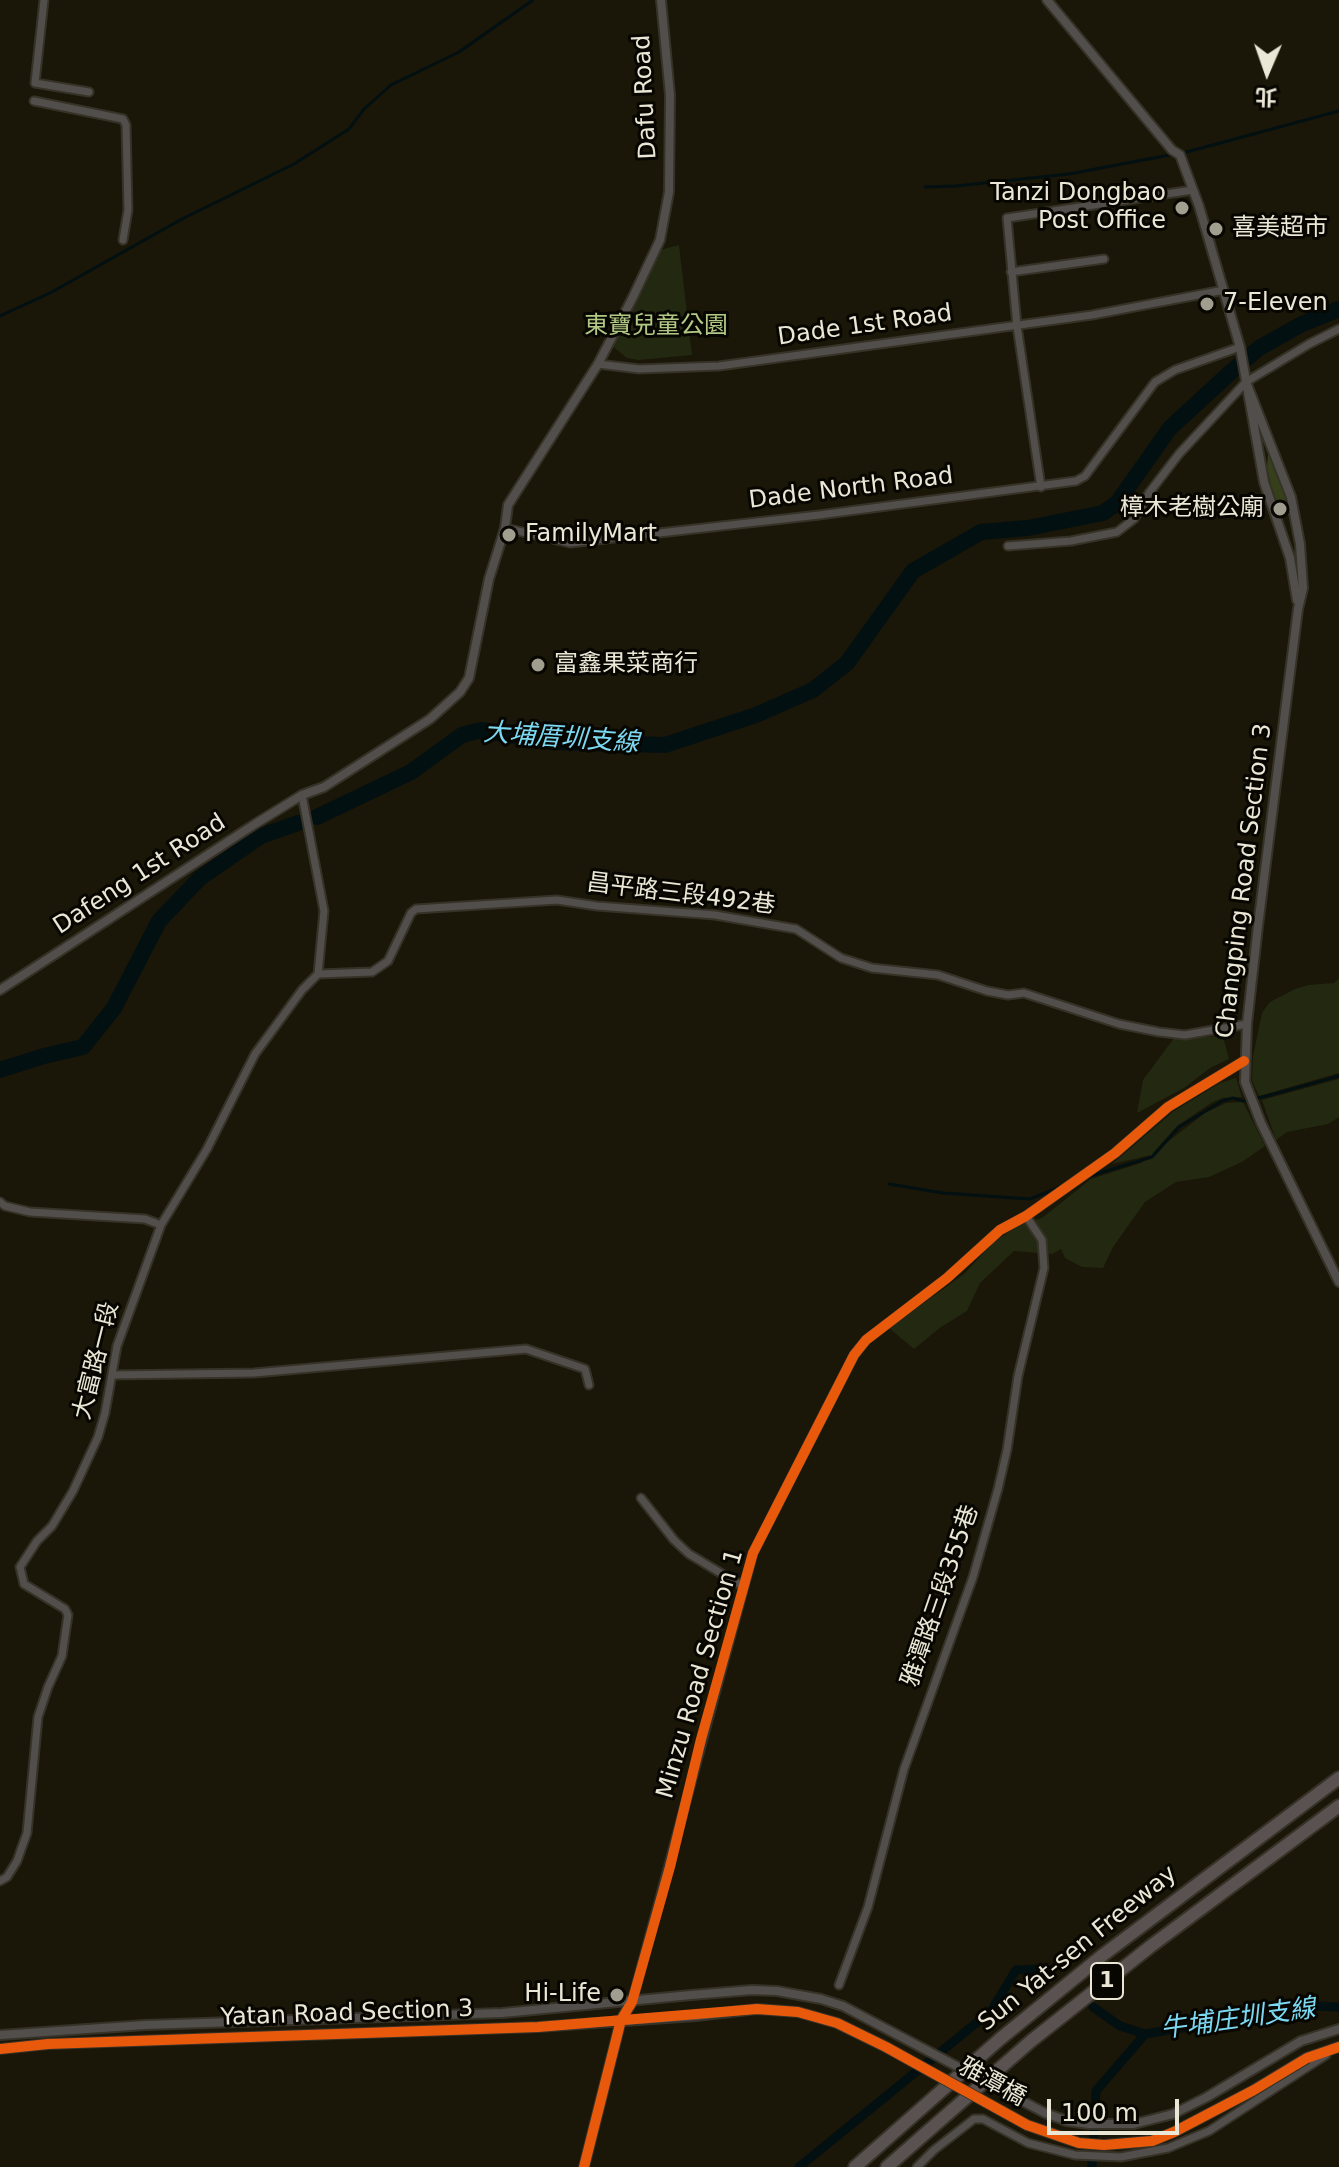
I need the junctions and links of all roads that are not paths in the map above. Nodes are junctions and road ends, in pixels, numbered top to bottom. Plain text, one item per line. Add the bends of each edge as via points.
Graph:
1 (44, 0) edge
2 (661, 0) edge
3 (1047, 0) edge
4 (89, 92) dead end
5 (34, 101) dead end
6 (1193, 190) junction
7 (123, 240) dead end
8 (1104, 259) dead end
9 (1011, 272) junction
10 (1224, 290) junction
11 (1017, 326) junction
12 (1339, 329) edge
13 (1240, 347) junction
14 (598, 364) junction
15 (1246, 382) junction
16 (1041, 487) junction
17 (505, 528) junction
18 (1008, 546) dead end
19 (1298, 609) junction
20 (302, 795) junction
21 (318, 974) junction
22 (0, 990) edge
23 (1247, 1024) junction
24 (1244, 1061) junction
25 (0, 1202) edge
26 (1026, 1216) junction
27 (161, 1225) junction
28 (1339, 1282) edge
29 (112, 1375) junction
30 (589, 1385) dead end
31 (641, 1498) dead end
32 (744, 1587) junction
33 (1339, 1778) edge
34 (1339, 1806) edge
35 (0, 1881) edge
36 (839, 1985) dead end
37 (691, 1995) joint
38 (632, 2002) junction
39 (696, 2016) joint
40 (621, 2020) junction
41 (1339, 2029) edge
42 (0, 2035) edge
43 (1339, 2048) edge
44 (0, 2049) edge
45 (584, 2167) edge
46 (855, 2167) edge
47 (887, 2167) edge
48 (917, 2167) edge

1 - 4 street via 35,83
2 - 14 street, Dafu Road via 670,95 669,192 660,240
3 - 6 street, Changping Road Section 3 via 1176,153
5 - 7 street via 123,119 128,210
6 - 9 street via 1007,218
6 - 10 street, Changping Road Section 3
8 - 9 street
9 - 11 street
10 - 11 street, Dade 1st Road
10 - 13 street, Changping Road Section 3
11 - 14 street, Dade 1st Road via 719,366 639,369
11 - 16 street
12 - 15 street
13 - 15 street, Changping Road Section 3
13 - 16 street, Dade North Road via 1155,382 1085,476
14 - 17 street, Dafu Road via 508,505
15 - 18 street via 1179,454 1134,519 1117,532
15 - 19 street, Changping Road Section 3 via 1264,482 1290,558
15 - 19 street, Changping Road Section 3 via 1291,497 1302,567
16 - 17 street, Dade North Road via 570,543
17 - 20 street, Dafeng 1st Road via 489,579 473,668 460,692 430,719 324,787
19 - 23 street, Changping Road Section 3
20 - 21 street via 324,911
20 - 22 street, Dafeng 1st Road
21 - 23 street, 昌平路三段492巷 via 372,972 388,961 416,909 557,900 715,915 796,929 841,958 872,968 938,975 1008,995 1024,993 1159,1032 1185,1035
21 - 27 street, 大富路一段 via 255,1054
23 - 24 street, Changping Road Section 3
24 - 26 street, Minzu Road Section 1 via 1168,1107 1115,1153
24 - 28 street, Changping Road Section 3 via 1249,1097
25 - 27 street via 30,1212 145,1219
26 - 32 street, Minzu Road Section 1 via 1000,1230 860,1347 753,1553
26 - 36 street, 雅潭路三段355巷 via 1042,1240 1044,1268 998,1489 973,1577 904,1769 868,1907
27 - 29 street, 大富路一段 via 117,1346
29 - 30 street via 254,1373 526,1349 585,1369
29 - 35 street, 大富路一段 via 98,1437 73,1491 20,1567 24,1584 68,1615 62,1656 38,1717 27,1833 17,1861
31 - 32 street via 689,1554
32 - 38 street, Minzu Road Section 1
33 - 46 highway, Sun Yat-sen Freeway / 1 via 1103,1955
34 - 47 highway, Sun Yat-sen Freeway / 1 via 1031,2041
37 - 38 street, Yatan Road Section 3
37 - 41 street, 雅潭橋, bridge via 777,1991 843,2006 1045,2113 1089,2124 1134,2124 1173,2114 1301,2041
38 - 40 street, Minzu Road Section 1
38 - 42 street, Yatan Road Section 3 via 491,2014
39 - 40 street, Yatan Road Section 3
39 - 43 street, 雅潭橋, bridge via 757,2009 798,2012 837,2023 1027,2125 1091,2144 1163,2137 1307,2058
40 - 44 street, Yatan Road Section 3
40 - 45 street, Minzu Road Section 1
43 - 48 street via 1209,2131 1168,2148 1121,2157 1075,2155 1028,2143 974,2119

